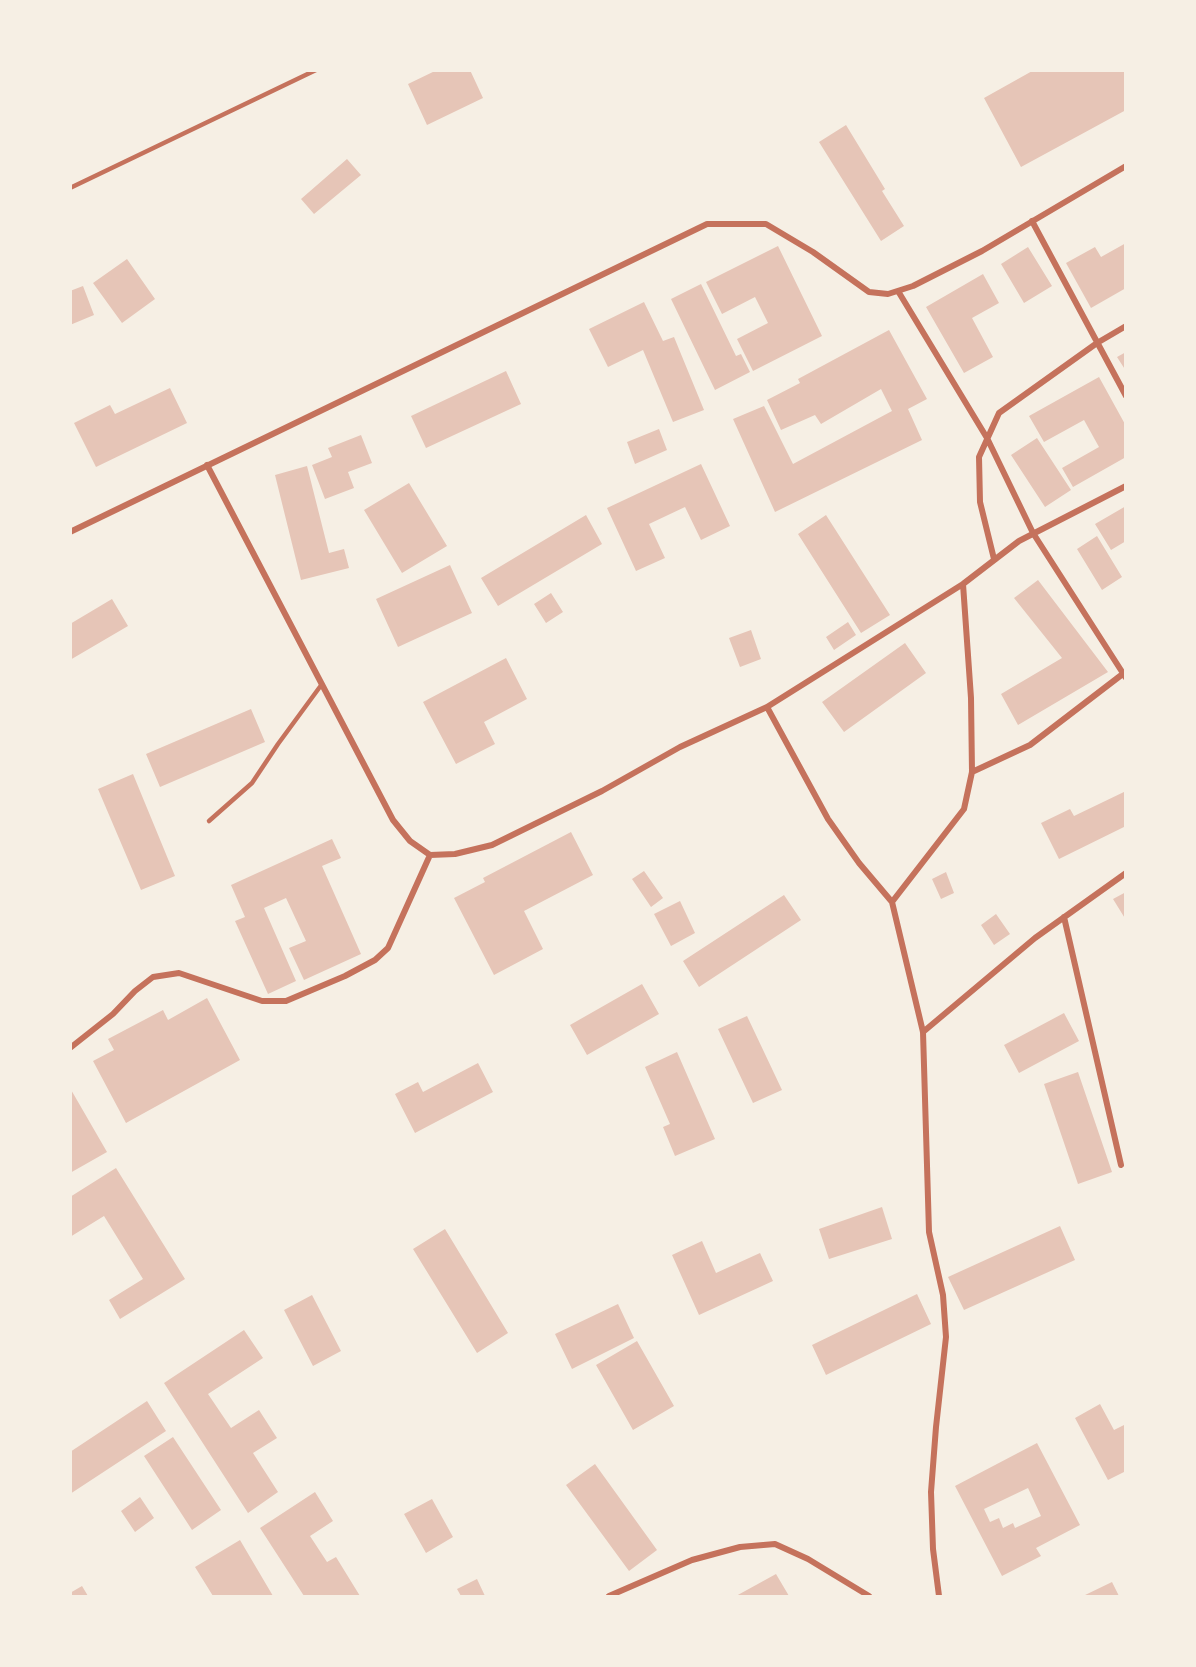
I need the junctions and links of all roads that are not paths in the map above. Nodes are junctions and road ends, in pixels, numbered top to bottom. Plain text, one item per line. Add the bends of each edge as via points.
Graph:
1 (316, 70) edge
2 (1125, 166) edge
3 (70, 188) edge
4 (1032, 221) junction
5 (898, 291) junction
6 (1125, 326) edge
7 (1097, 343) junction
8 (1125, 396) edge
9 (987, 438) junction
10 (207, 465) junction
11 (1125, 486) edge
12 (70, 532) edge
13 (1033, 533) junction
14 (994, 559) junction
15 (963, 584) junction
16 (1125, 675) edge
17 (322, 684) junction
18 (768, 707) junction
19 (972, 772) junction
20 (209, 820) dead end
21 (430, 855) junction
22 (1125, 873) edge
23 (892, 902) junction
24 (1064, 917) junction
25 (923, 1032) junction
26 (70, 1048) edge
27 (1121, 1165) dead end
28 (609, 1596) edge
29 (869, 1596) edge
30 (939, 1596) edge

1 - 3 lane
2 - 4 street
4 - 5 street via 962,261
4 - 7 street
5 - 9 street
5 - 10 street via 869,292 766,224 706,224
6 - 7 street
7 - 8 street
7 - 9 street via 999,413
9 - 13 street
9 - 14 street via 979,457 980,502
10 - 12 street
10 - 17 street
11 - 13 street
13 - 14 street
13 - 16 street
14 - 15 street
15 - 18 street
15 - 19 street
16 - 19 street via 1030,745
17 - 20 lane via 252,783
17 - 21 street via 393,820
18 - 21 street via 680,747 603,791 492,845
18 - 23 street via 828,819
19 - 23 street via 964,810
21 - 26 street via 388,948 375,960 286,1001 262,1002 179,973 153,977
22 - 24 street
23 - 25 street
24 - 25 street
24 - 27 street
25 - 30 street via 929,1232 943,1294 946,1337 930,1492
28 - 29 street via 692,1560 740,1547 775,1544 808,1558

